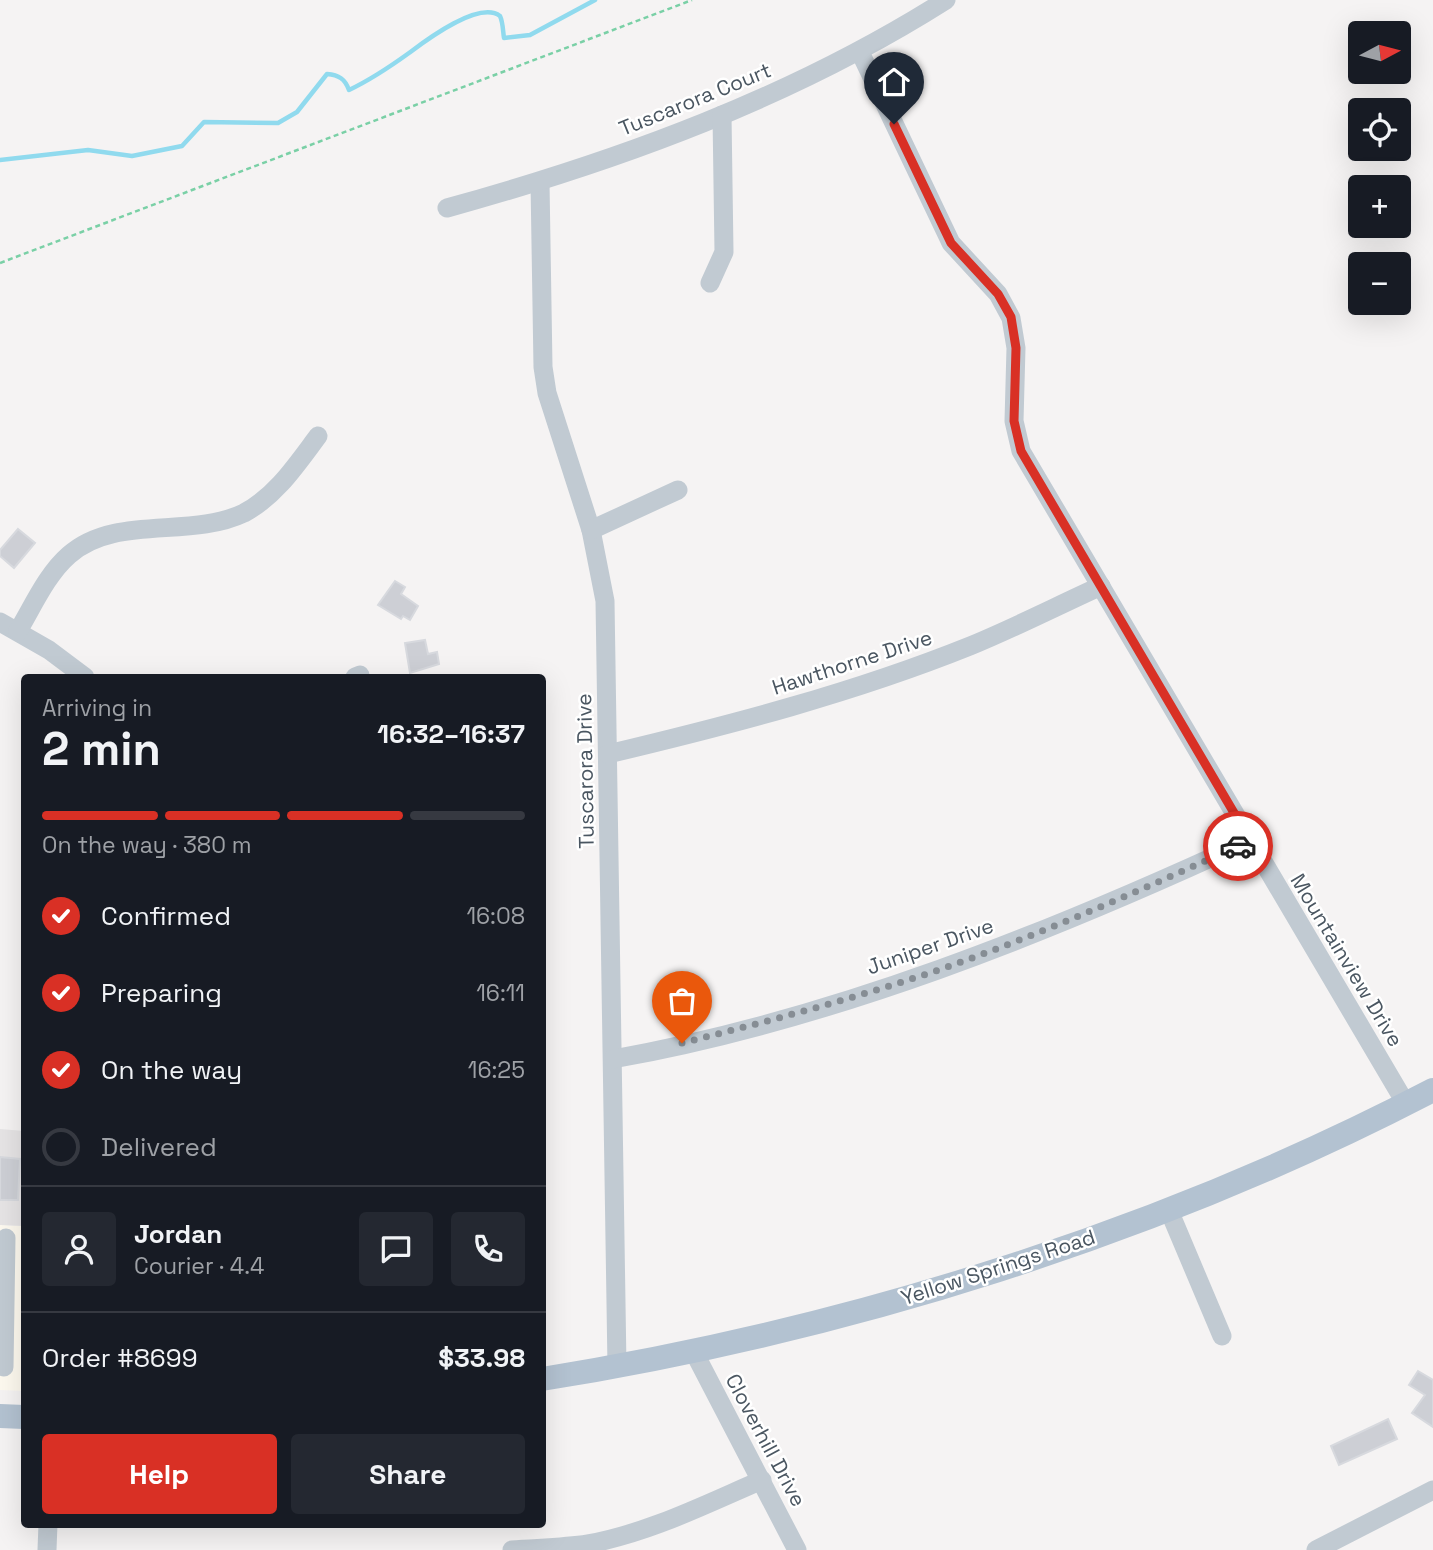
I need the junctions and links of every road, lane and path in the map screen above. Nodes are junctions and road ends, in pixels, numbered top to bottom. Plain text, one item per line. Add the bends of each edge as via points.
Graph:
1 (692, 0) edge
2 (946, 0) edge
3 (860, 52) junction
4 (722, 115) junction
5 (540, 182) junction
6 (447, 208) dead end
7 (0, 263) edge
8 (710, 283) dead end
9 (318, 436) dead end
10 (678, 490) dead end
11 (591, 530) junction
12 (1101, 586) junction
13 (0, 622) edge
14 (18, 631) junction
15 (81, 674) edge
16 (608, 754) junction
17 (1250, 840) junction
18 (613, 1059) junction
19 (1433, 1090) edge
20 (1406, 1104) junction
21 (1168, 1208) junction
22 (10, 1238) edge
23 (1222, 1336) dead end
24 (694, 1352) junction
25 (4, 1367) dead end
26 (617, 1367) junction
27 (546, 1378) edge
28 (0, 1416) edge
29 (21, 1417) edge
30 (762, 1479) junction
31 (1433, 1490) edge
32 (48, 1528) edge
33 (586, 1547) edge
34 (47, 1550) edge
35 (512, 1550) edge
36 (797, 1550) edge
37 (1316, 1550) edge

1 - 7 path
2 - 3 street, Tuscarora Court
3 - 4 street, Tuscarora Court
3 - 12 street, Mountainview Drive via 951,243 998,294 1011,317 1016,348 1014,421 1021,451
4 - 5 street, Tuscarora Court
4 - 8 street via 724,252
5 - 6 street, Tuscarora Court
5 - 11 street, Tuscarora Drive via 543,367 547,393
9 - 14 street via 289,474 245,512 206,523 110,535 70,554
10 - 11 street
11 - 16 street, Tuscarora Drive via 606,601
12 - 16 street, Hawthorne Drive via 971,646 913,667 804,704
12 - 17 street, Mountainview Drive
13 - 14 street
14 - 15 street
16 - 18 street, Tuscarora Drive
17 - 18 street, Juniper Drive via 1078,917 952,965 805,1012
17 - 20 street, Mountainview Drive
18 - 26 street, Tuscarora Drive
19 - 20 main road, Yellow Springs Road
20 - 21 main road, Yellow Springs Road
21 - 23 street
21 - 24 main road, Yellow Springs Road via 982,1276
22 - 25 street
24 - 26 main road, Yellow Springs Road
24 - 30 street, Cloverhill Drive
26 - 27 main road, Yellow Springs Road
28 - 29 main road
30 - 33 street via 652,1527
30 - 36 street, Cloverhill Drive
31 - 37 street
32 - 34 street
33 - 35 street

